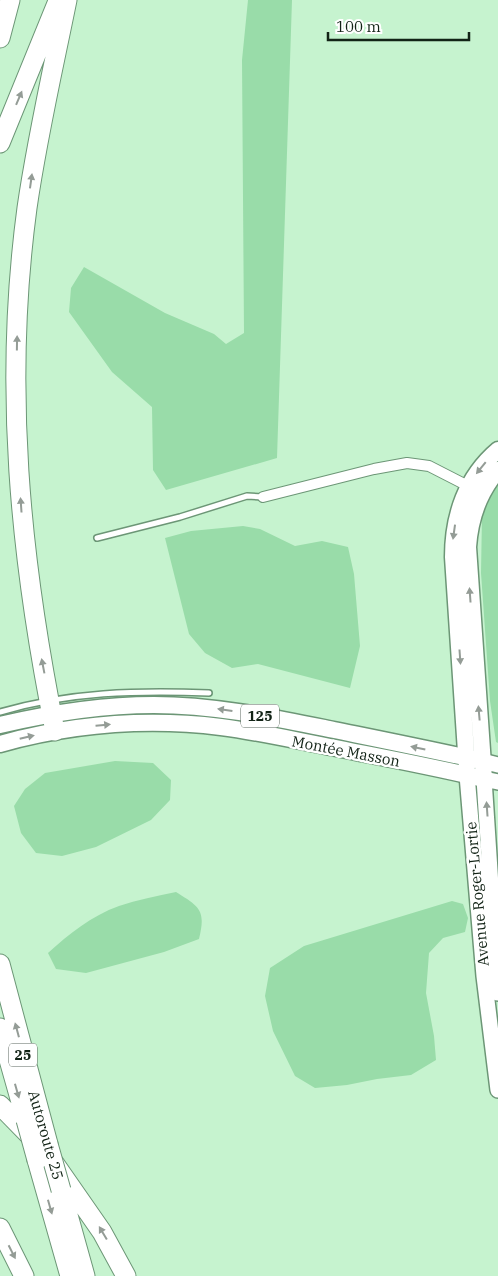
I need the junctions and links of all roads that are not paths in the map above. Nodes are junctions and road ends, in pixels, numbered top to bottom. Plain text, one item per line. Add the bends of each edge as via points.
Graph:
1 (10, 0) edge
2 (58, 0) edge
3 (67, 0) edge
4 (0, 38) edge
5 (0, 143) edge
6 (498, 450) edge
7 (498, 470) edge
8 (476, 489) junction
9 (263, 497) joint
10 (97, 538) dead end
11 (209, 693) dead end
12 (0, 712) edge
13 (52, 715) junction
14 (0, 726) edge
15 (0, 744) edge
16 (466, 758) junction
17 (490, 763) edge
18 (467, 775) junction
19 (491, 780) edge
20 (0, 964) edge
21 (498, 992) edge
22 (0, 1028) edge
23 (498, 1090) edge
24 (0, 1105) edge
25 (0, 1228) edge
26 (24, 1276) edge
27 (70, 1276) edge
28 (85, 1276) edge
29 (126, 1276) edge

1 - 4 highway
5 -> 2 highway
13 -> 3 highway via 29,584 21,514 16,429 16,339 34,163
6 -> 8 main road via 480,469
7 - 8 main road
8 - 9 street via 429,466 407,462
8 -> 16 main road via 457,514 453,544
17 -> 8 main road via 468,547
9 - 10 lane via 247,496
11 - 13 lane via 99,693
12 - 13 lane
13 - 14 main road, Montée Masson / 125
15 -> 13 main road, Montée Masson / 125
16 -> 13 main road, Montée Masson / 125 via 282,720 206,708 121,706
13 -> 18 main road, Montée Masson / 125 via 100,726 141,723 221,727
16 - 17 main road, Montée Masson
16 - 18 main road, Avenue Roger-Lortie
17 - 19 main road, Avenue Roger-Lortie
18 - 19 main road, Montée Masson / 125
18 - 23 street, Avenue Roger-Lortie via 482,957
21 -> 19 street, Avenue Roger-Lortie
28 -> 20 highway, Autoroute 25 / 25, bridge
22 -> 27 highway, Autoroute 25 / 25, bridge
29 -> 24 highway via 78,1196 48,1156
25 -> 26 highway

